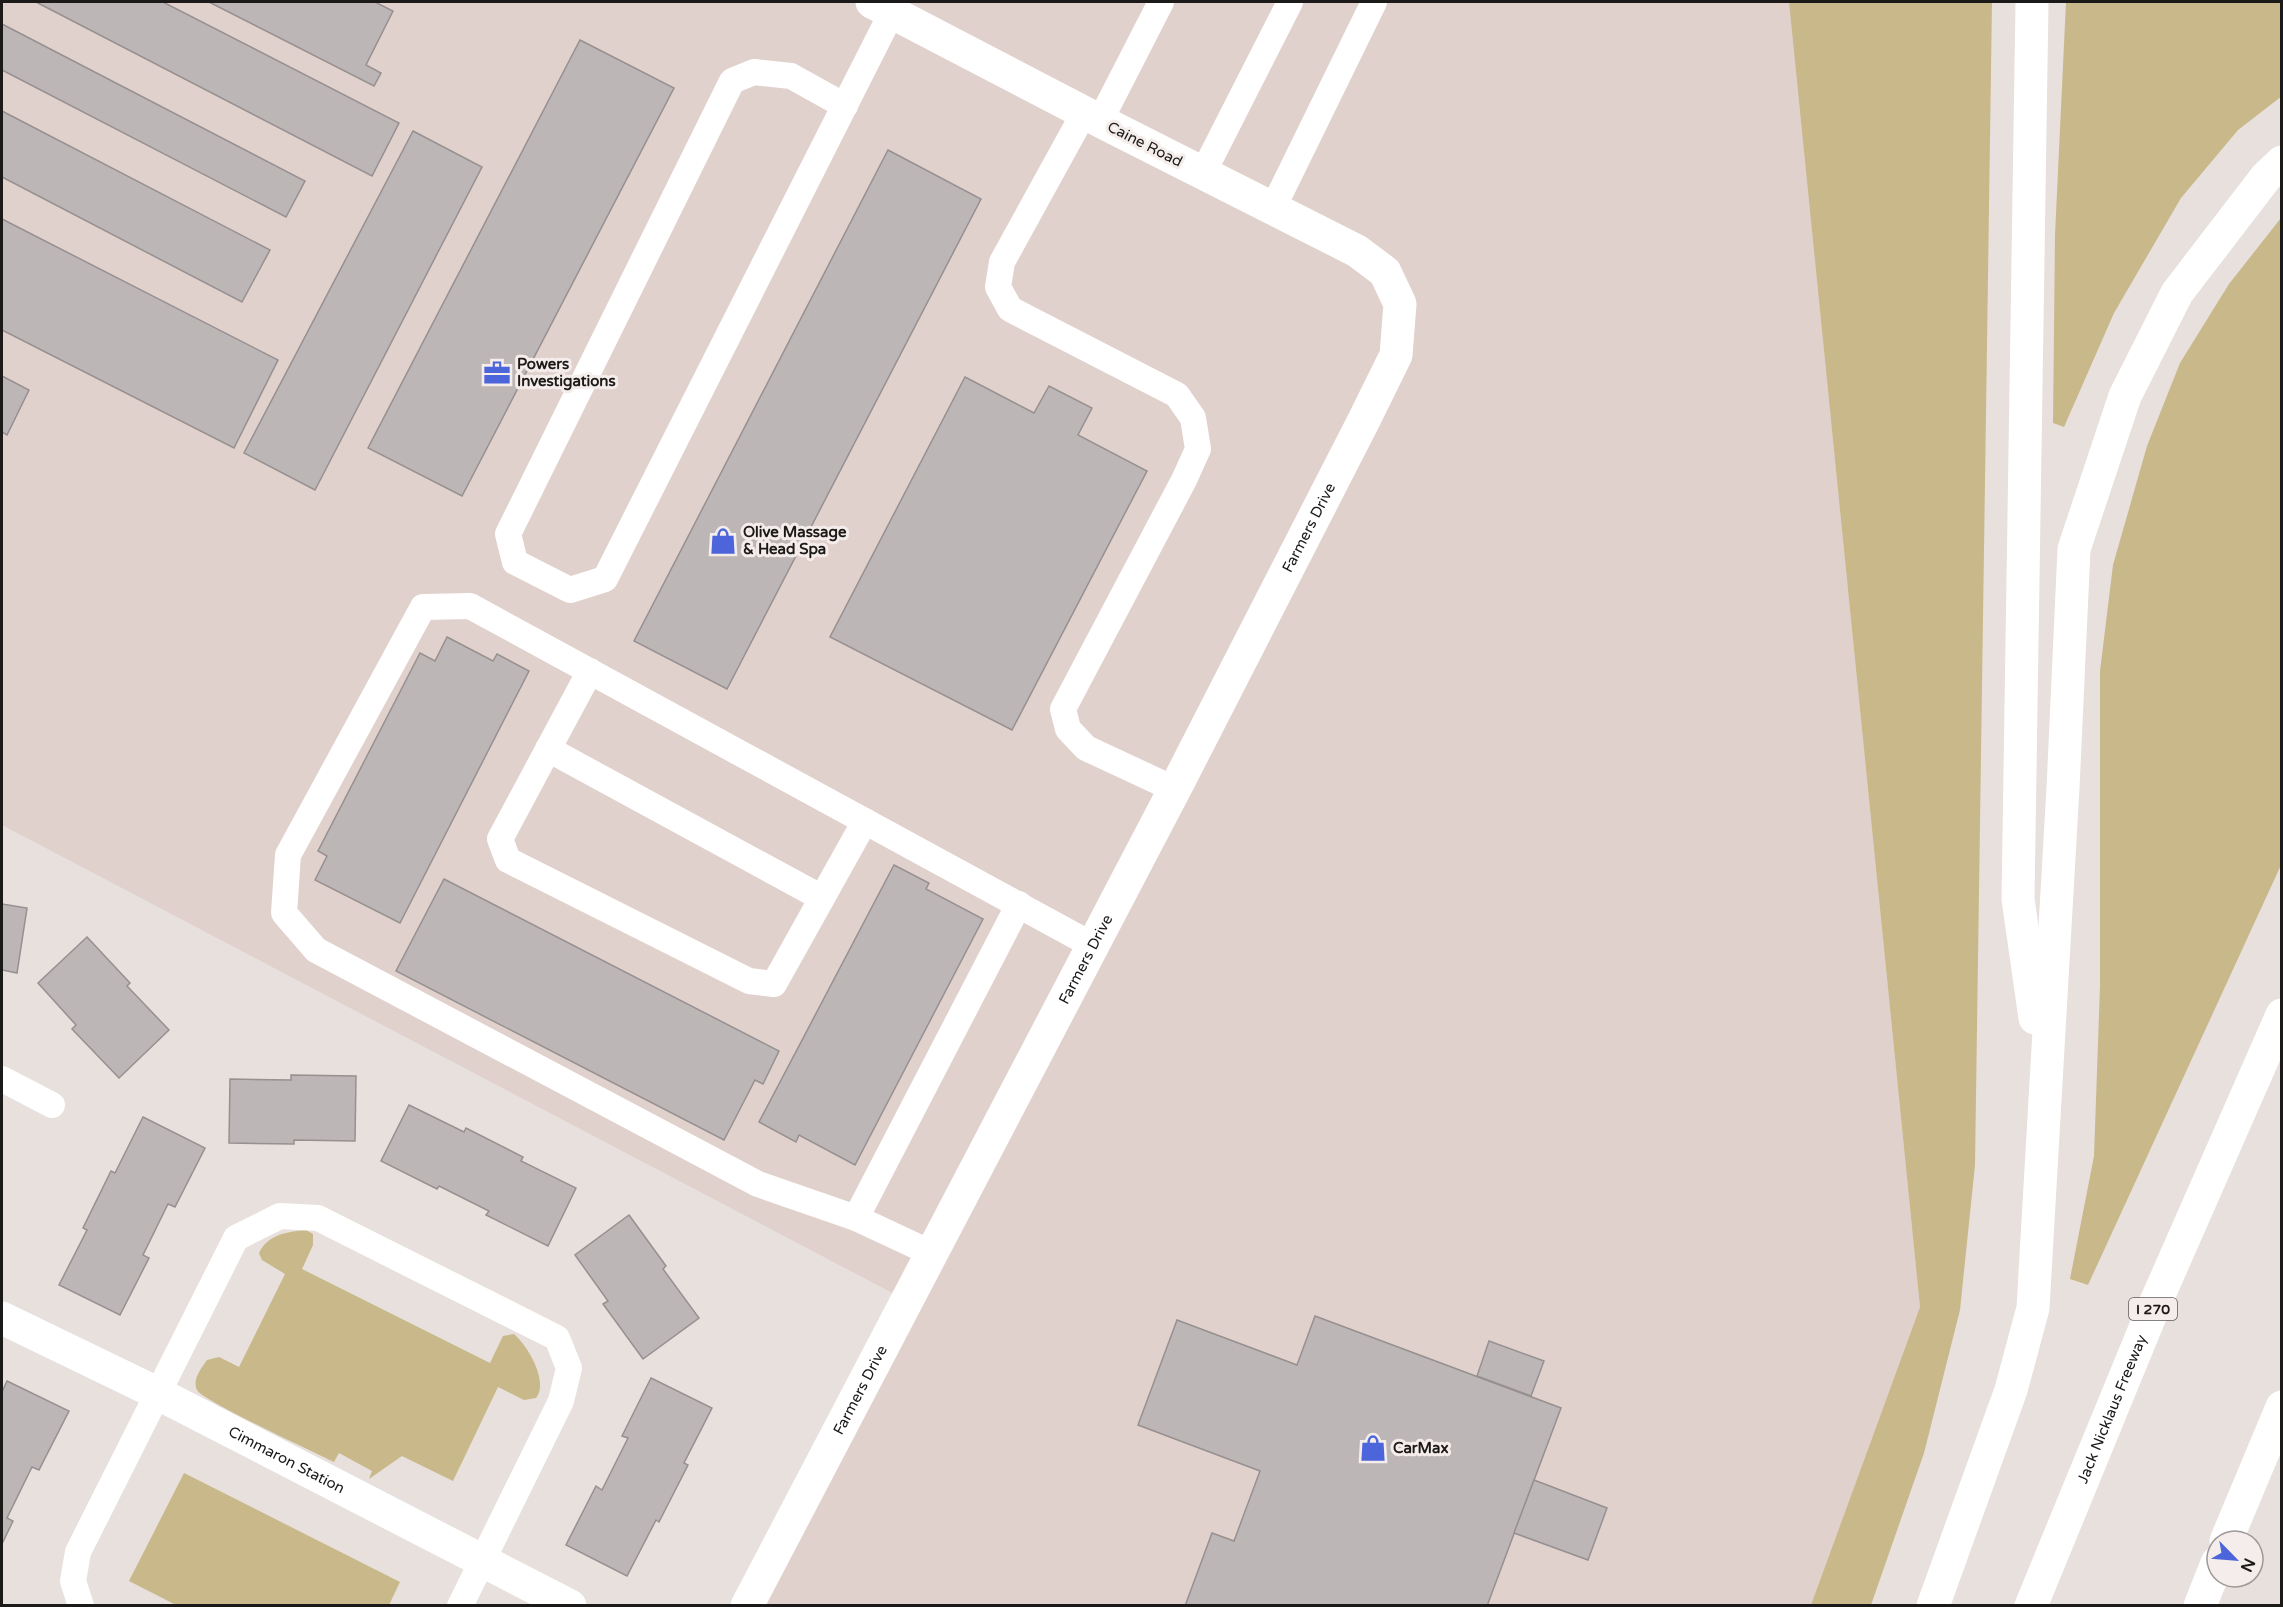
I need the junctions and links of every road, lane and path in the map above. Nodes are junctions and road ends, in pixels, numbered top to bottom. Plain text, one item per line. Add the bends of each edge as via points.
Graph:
1 (1161, 2) edge
2 (1290, 2) edge
3 (1374, 2) edge
4 (2032, 2) edge
5 (882, 7) edge
6 (845, 106) junction
7 (1092, 117) junction
8 (2282, 162) edge
9 (1203, 173) junction
10 (1273, 208) junction
11 (1400, 304) joint
12 (590, 671) junction
13 (548, 749) junction
14 (1174, 789) junction
15 (865, 821) junction
16 (822, 898) junction
17 (1019, 904) junction
18 (1092, 945) junction
19 (2282, 1015) edge
20 (2, 1079) edge
21 (2044, 1089) junction
22 (52, 1105) dead end
23 (856, 1218) junction
24 (931, 1253) junction
25 (2, 1318) edge
26 (157, 1393) junction
27 (2282, 1407) edge
28 (2231, 1529) edge
29 (484, 1561) junction
30 (2206, 1589) edge
31 (81, 1605) edge
32 (460, 1605) edge
33 (570, 1605) edge
34 (747, 1605) edge
35 (1933, 1605) edge
36 (2031, 1605) edge
37 (2200, 1605) edge

1 - 7 lane
2 - 9 lane
3 - 10 lane
4 - 21 main road via 2018,899
5 - 6 lane
5 - 7 main road, Caine Road
6 - 6 lane via 605,579 570,590 515,562 508,534 732,81 754,72 791,76
7 - 9 main road, Caine Road
7 - 14 lane via 1002,262 998,287 1010,309 1177,396 1193,418 1198,449 1063,709 1068,729 1086,748
8 - 21 main road via 2266,177 2177,293 2125,396 2074,549
9 - 10 main road, Caine Road
10 - 11 main road, Caine Road via 1357,251 1384,272
11 - 14 main road, Farmers Drive via 1396,355
12 - 13 lane
12 - 15 lane
12 - 23 lane via 470,606 423,607 288,855 284,913 316,950 758,1184
13 - 16 lane
13 - 16 lane via 500,839 508,861 749,981 774,984
14 - 18 main road, Farmers Drive
15 - 16 lane
15 - 17 lane
17 - 18 lane
17 - 23 lane
18 - 24 main road, Farmers Drive
19 - 36 main road, Jack Nicklaus Freeway / I 270 via 2155,1304
20 - 22 lane
21 - 35 main road via 2033,1308 2011,1390
23 - 24 lane
24 - 34 main road, Farmers Drive
25 - 26 main road, Cimmaron Station
26 - 29 main road, Cimmaron Station
26 - 29 lane via 236,1238 280,1216 318,1218 557,1338 569,1368 561,1401
26 - 31 lane via 78,1552 73,1581
27 - 28 main road
29 - 32 lane
29 - 33 main road, Cimmaron Station
30 - 37 main road

